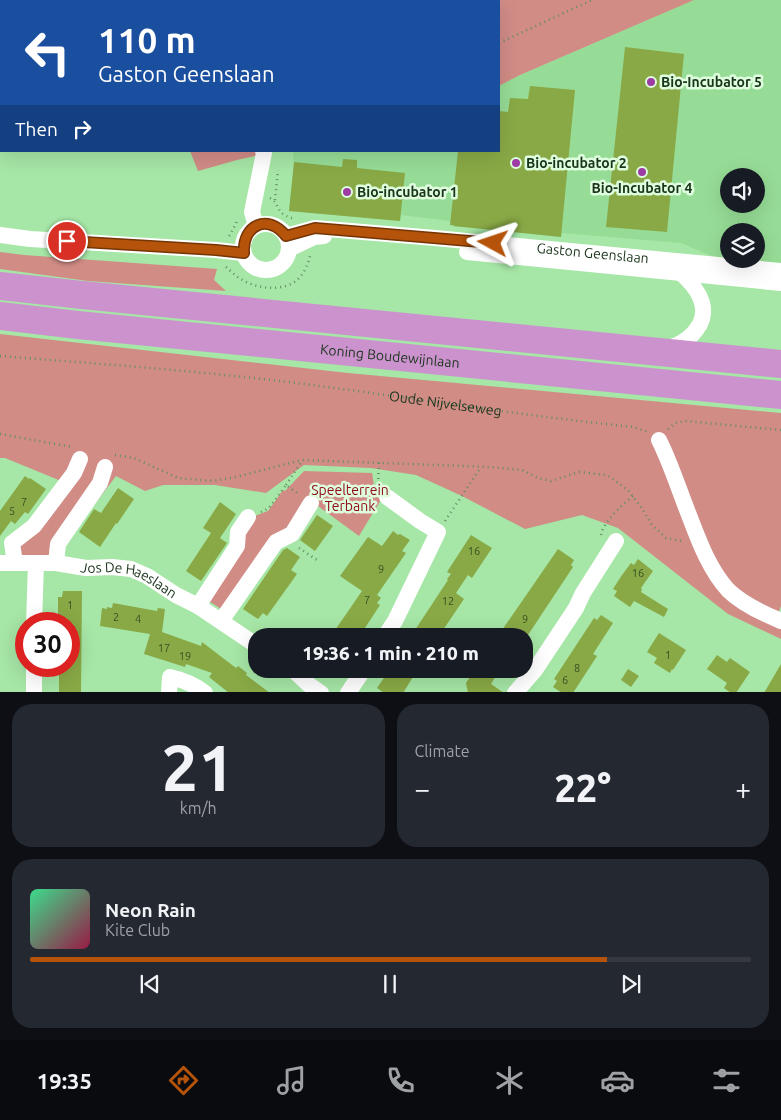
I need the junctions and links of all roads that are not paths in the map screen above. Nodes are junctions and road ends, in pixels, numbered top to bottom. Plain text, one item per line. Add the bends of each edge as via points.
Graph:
1 (263, 152) edge
2 (256, 226) junction
3 (0, 236) edge
4 (287, 242) junction
5 (244, 253) junction
6 (781, 271) edge
7 (681, 273) junction
8 (781, 283) edge
9 (0, 286) edge
10 (0, 316) edge
11 (659, 352) junction
12 (781, 364) edge
13 (781, 395) edge
14 (659, 440) road end
15 (76, 453) road end
16 (107, 460) road end
17 (387, 496) road end
18 (311, 503) road end
19 (248, 517) road end
20 (613, 546) road end
21 (8, 563) edge
22 (36, 563) junction
23 (56, 563) junction
24 (198, 606) junction
25 (34, 612) edge
26 (222, 621) junction
27 (781, 621) edge
28 (390, 628) edge
29 (248, 639) edge
30 (34, 677) edge
31 (302, 678) edge
32 (358, 678) edge
33 (34, 692) edge
34 (170, 692) edge
35 (205, 692) edge
36 (321, 692) edge
37 (348, 692) edge
38 (515, 692) edge

1 - 2 street via 252,212
2 - 4 street via 270,225 281,230
2 - 5 street via 246,235
3 - 5 street
4 - 5 street, Gaston Geenslaan via 287,257 274,269 254,267
4 - 6 street, Gaston Geenslaan via 315,228
4 - 7 street, Gaston Geenslaan via 323,236
7 - 8 street, Gaston Geenslaan
7 - 11 street via 700,296 704,308 702,320 684,341
9 - 11 highway
10 - 13 highway, Koning Boudewijnlaan
11 - 12 highway
14 - 27 street via 708,562 721,582 753,608
15 - 21 street, Jos De Haeslaan via 74,473 34,526 12,543
16 - 23 street via 100,483 58,544
17 - 28 street via 420,521 441,527
18 - 26 street via 292,534 276,542
19 - 24 street via 238,532 237,546
20 - 38 street via 535,670
21 - 22 street, Jos De Haeslaan
22 - 23 street, Jos De Haeslaan
22 - 25 street
23 - 24 street, Jos De Haeslaan via 86,568 131,569
24 - 26 street, Jos De Haeslaan
26 - 29 street, Jos De Haeslaan
30 - 33 street
31 - 36 street
32 - 37 street
34 - 35 street via 170,677 184,680

